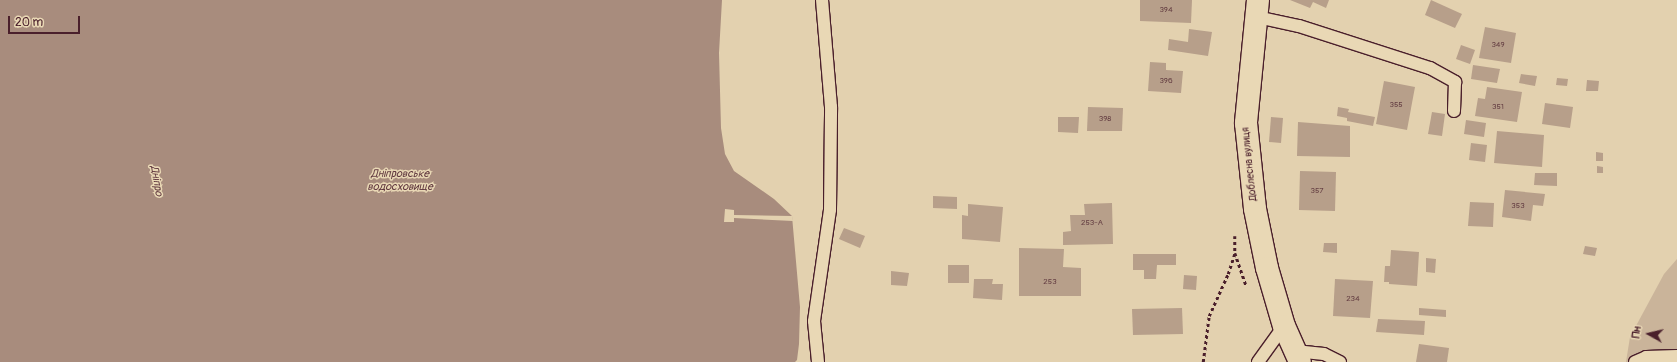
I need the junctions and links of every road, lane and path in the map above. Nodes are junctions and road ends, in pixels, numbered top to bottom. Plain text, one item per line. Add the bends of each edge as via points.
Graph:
1 (822, 0) edge
2 (1257, 8) edge
3 (1454, 111) dead end
4 (1235, 253) dead end
5 (1284, 326) junction
6 (1298, 356) edge
7 (1677, 356) edge
8 (818, 362) edge
9 (1203, 362) edge
10 (1258, 362) edge
11 (1340, 362) edge
12 (1635, 362) edge

1 - 8 lane via 831,131 830,210 814,321
2 - 3 lane via 1299,26 1430,68 1455,82
2 - 5 street, Доблесна вулиця via 1246,123 1255,209 1267,268
4 - 9 path via 1209,316
5 - 6 street, Доблесна вулиця
5 - 10 lane
6 - 11 lane via 1324,354
7 - 12 lane via 1646,357

